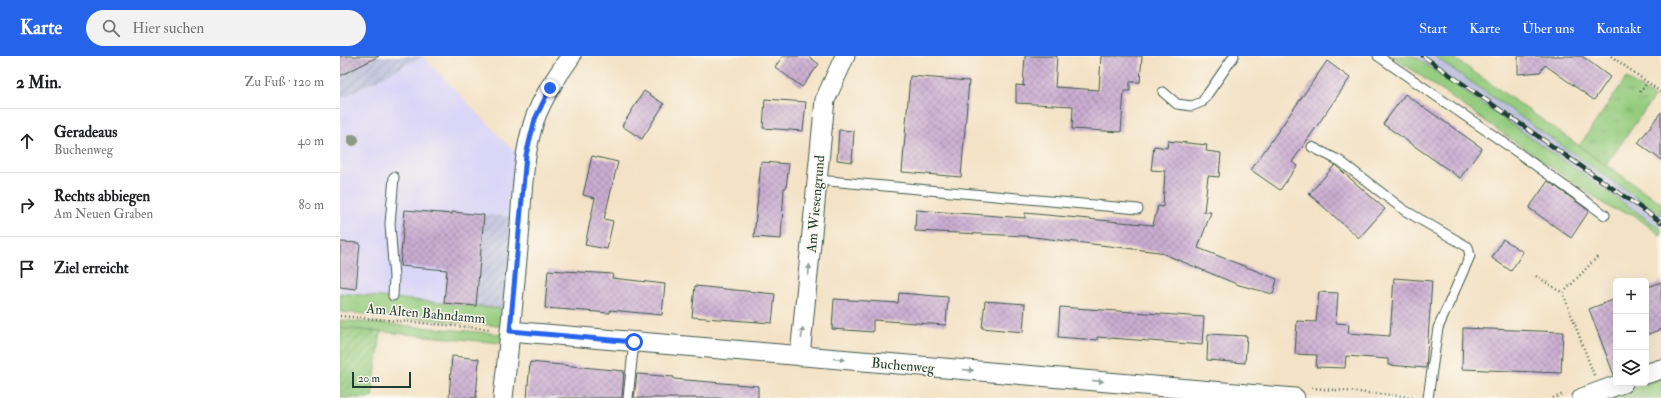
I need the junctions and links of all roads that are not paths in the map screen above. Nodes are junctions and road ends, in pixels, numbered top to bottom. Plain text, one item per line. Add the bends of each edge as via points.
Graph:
1 (571, 56) edge
2 (845, 56) edge
3 (1234, 56) edge
4 (1378, 56) edge
5 (1163, 92) dead end
6 (1312, 147) dead end
7 (394, 177) dead end
8 (818, 180) junction
9 (1138, 209) dead end
10 (1605, 215) dead end
11 (393, 296) dead end
12 (510, 331) junction
13 (634, 342) junction
14 (800, 356) junction
15 (1661, 369) edge
16 (1649, 373) edge
17 (1615, 386) edge
18 (503, 398) edge
19 (628, 398) edge
20 (1295, 398) edge
21 (1428, 398) edge
22 (1582, 398) edge

1 - 12 street via 550,88 535,119 526,162
2 - 8 street, Am Wiesengrund via 825,100
3 - 5 lane via 1202,102 1192,106 1177,104
4 - 10 lane
6 - 21 lane via 1340,161 1404,210 1468,247 1470,256 1438,328
7 - 11 lane via 390,224
8 - 9 lane
14 -> 8 street, Am Wiesengrund
12 - 13 street, Buchenweg
12 - 18 street
13 - 14 street, Buchenweg
13 - 19 lane
14 -> 20 street, Buchenweg
15 - 16 street
17 - 22 street

